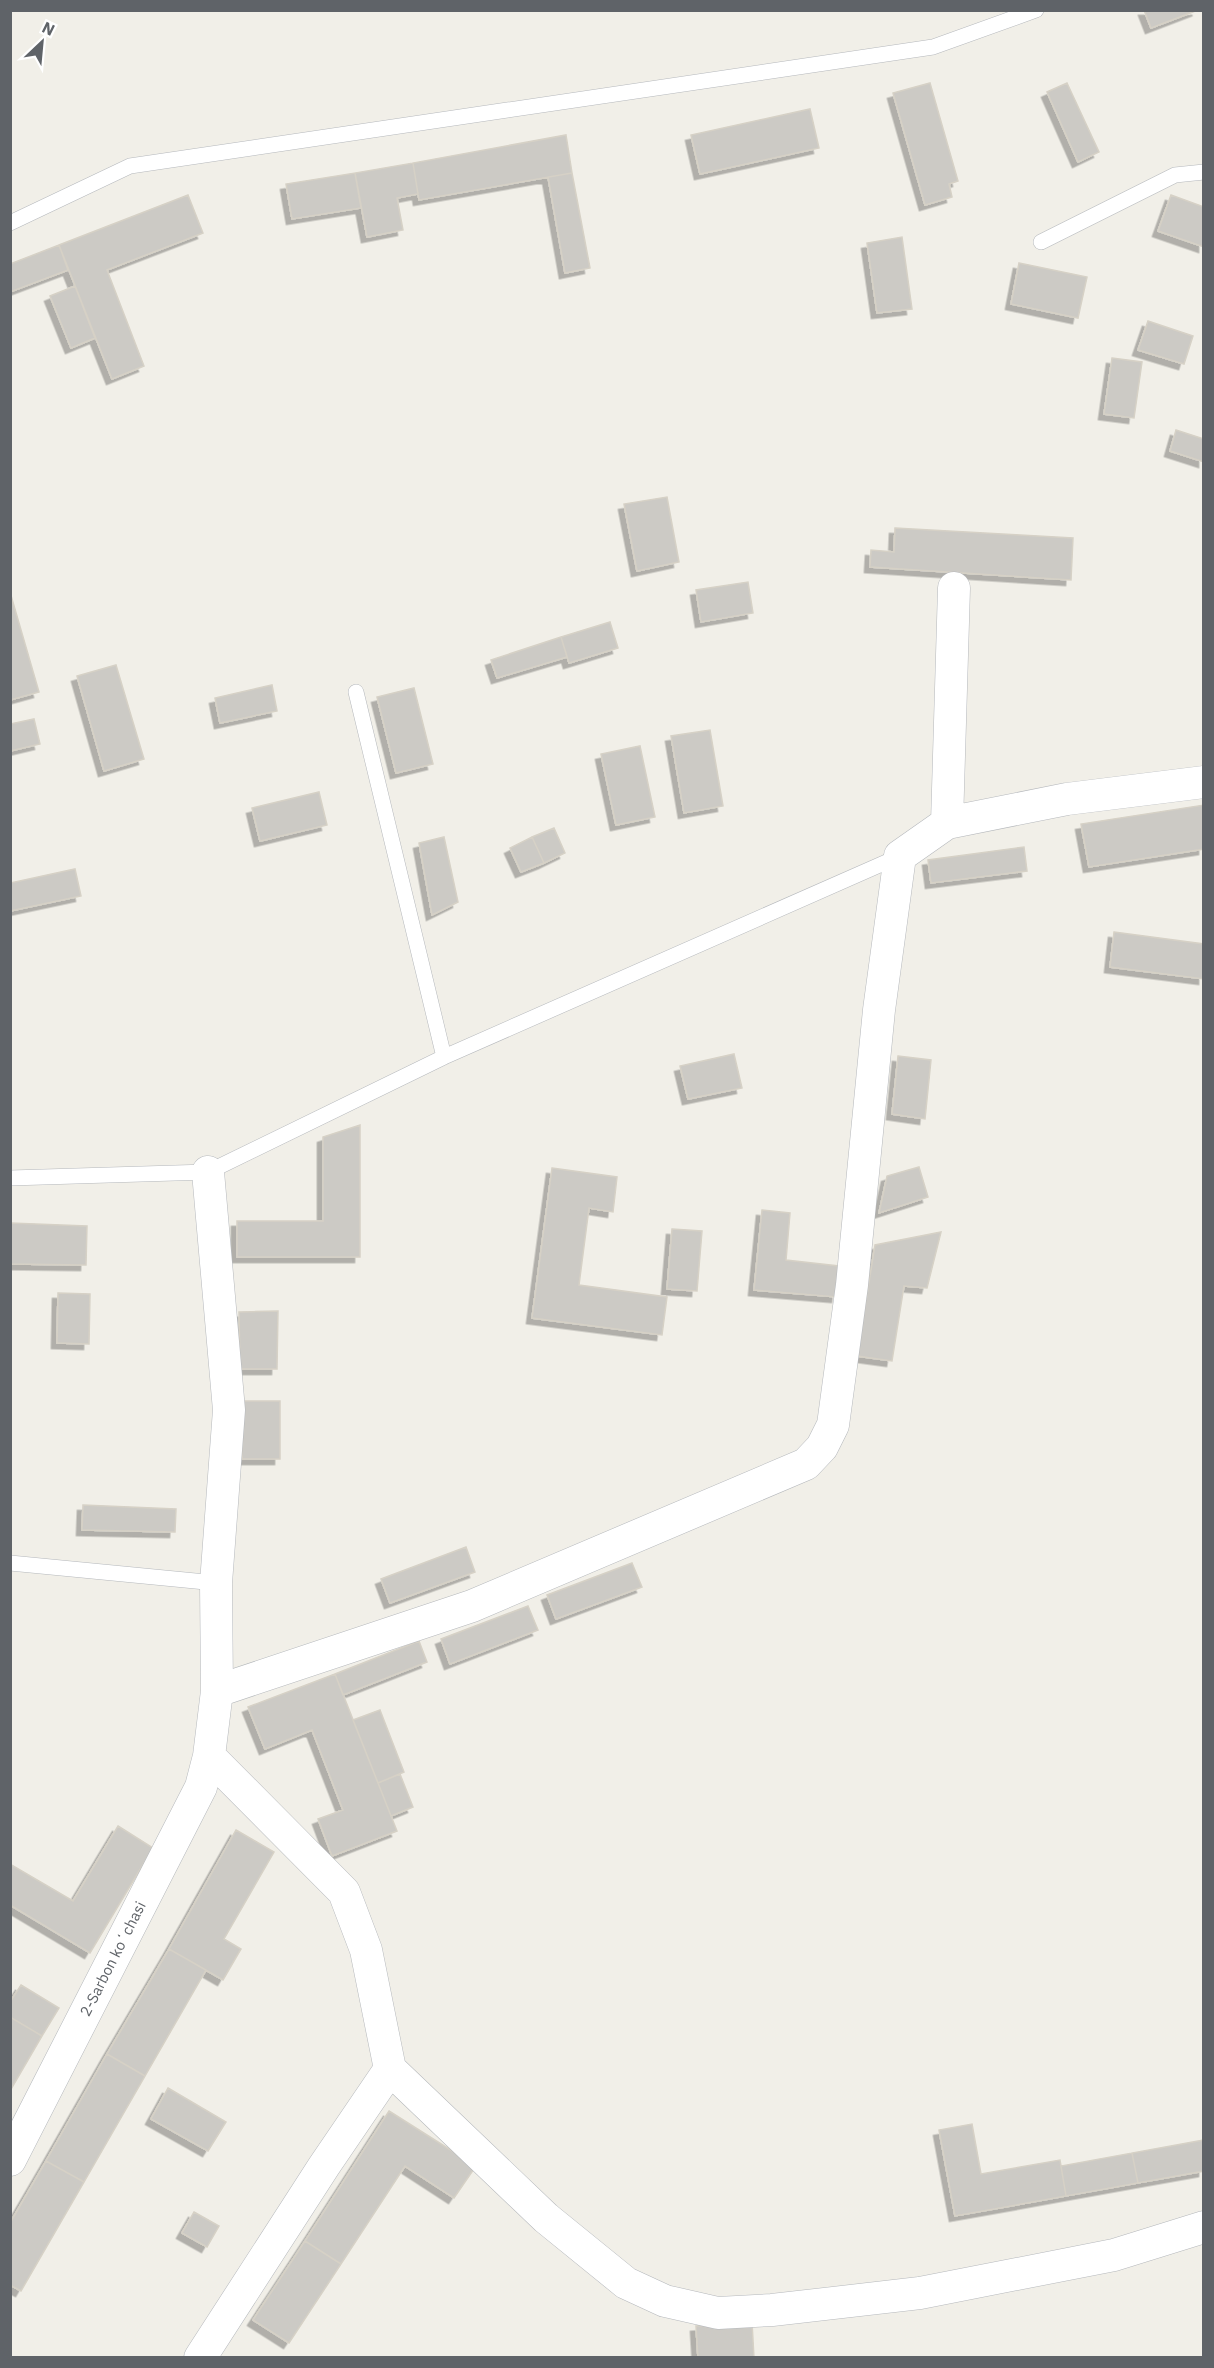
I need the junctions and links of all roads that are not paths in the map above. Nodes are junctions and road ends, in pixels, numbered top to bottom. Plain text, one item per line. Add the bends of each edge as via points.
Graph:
1 (1036, 10) edge
2 (1203, 172) edge
3 (10, 224) edge
4 (1041, 242) dead end
5 (954, 588) dead end
6 (356, 692) dead end
7 (1203, 782) edge
8 (947, 823) junction
9 (900, 856) junction
10 (444, 1057) junction
11 (208, 1172) junction
12 (10, 1178) edge
13 (10, 1563) edge
14 (216, 1583) junction
15 (217, 1691) junction
16 (209, 1756) junction
17 (390, 2069) junction
18 (10, 2160) edge
19 (1203, 2227) edge
20 (200, 2358) edge

1 - 3 lane via 933,47 130,166
2 - 4 lane via 1175,175
5 - 8 street
6 - 10 lane
7 - 8 street via 1066,799
8 - 9 street
9 - 10 lane
9 - 15 street via 879,1010 852,1285 833,1425 822,1447 806,1464 472,1606
10 - 11 lane
11 - 12 lane
11 - 14 street, 2-Sarbon koʻchasi via 229,1410
13 - 14 lane
14 - 15 street, 2-Sarbon koʻchasi
15 - 16 street, 2-Sarbon koʻchasi
16 - 17 street via 344,1892 366,1950
16 - 18 street, 2-Sarbon koʻchasi via 201,1787
17 - 19 street via 546,2218 626,2283 665,2301 718,2313 920,2293 1114,2255
17 - 20 street

